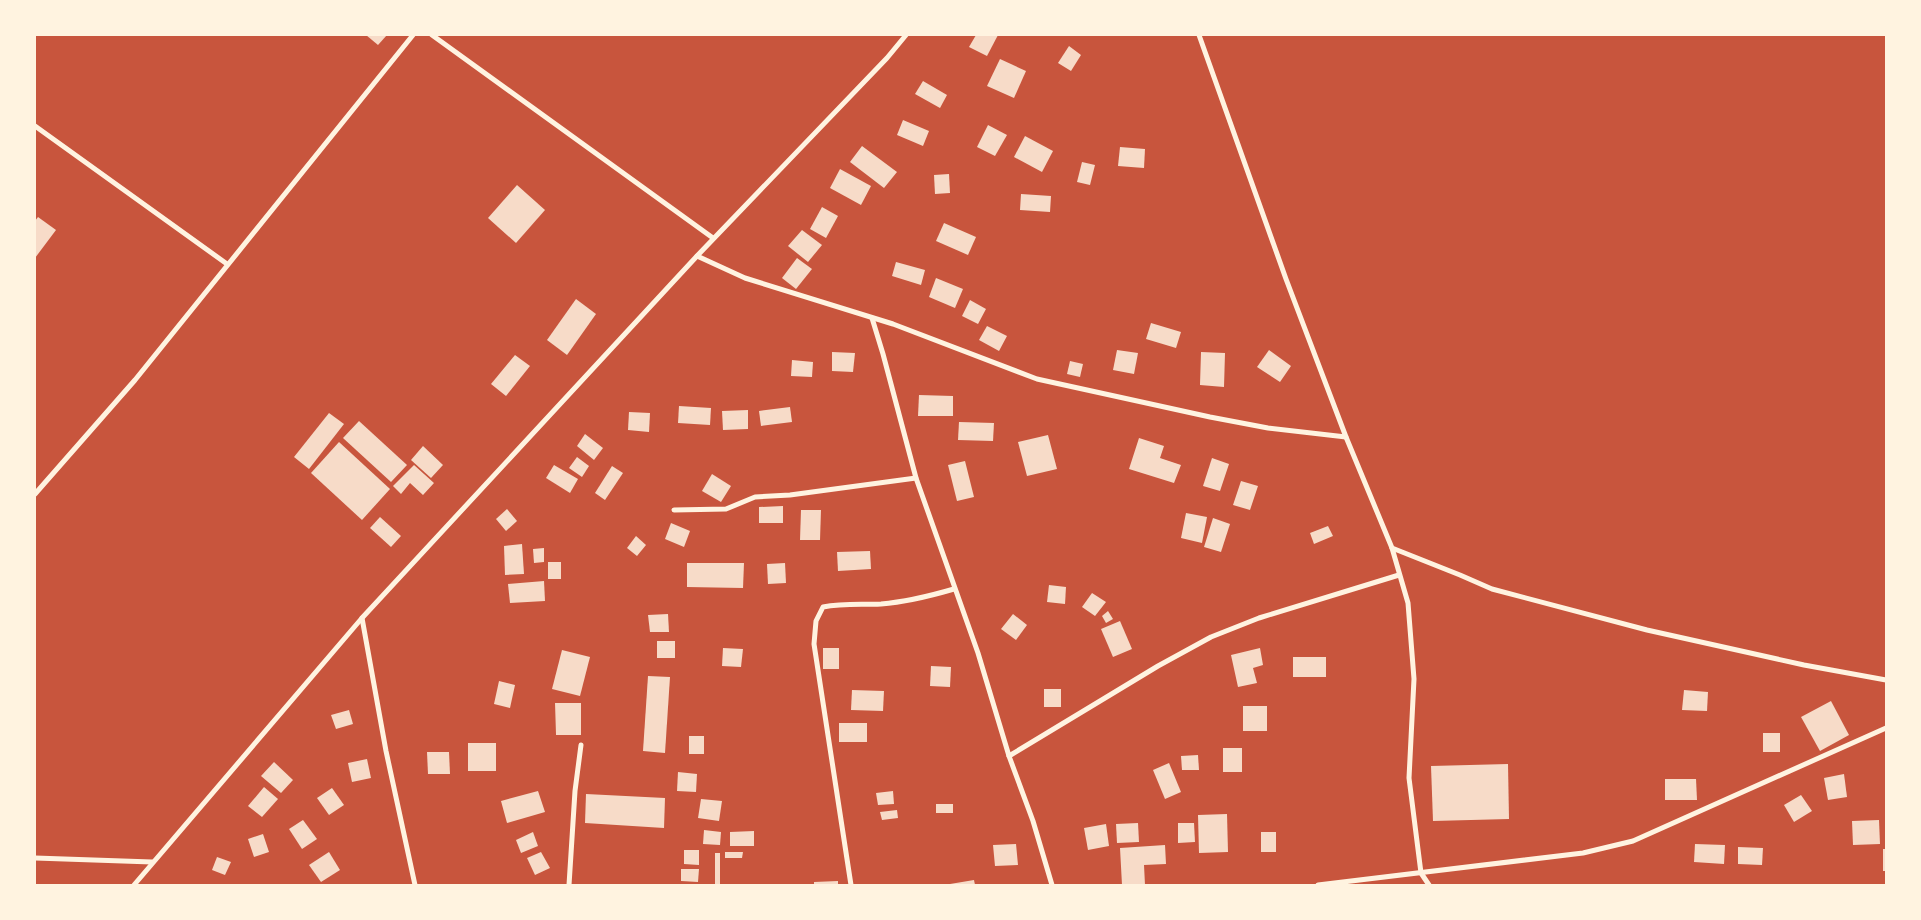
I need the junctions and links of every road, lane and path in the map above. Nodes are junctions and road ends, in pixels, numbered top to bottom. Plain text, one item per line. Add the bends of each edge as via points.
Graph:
1 (413, 35) edge
2 (432, 35) edge
3 (906, 35) edge
4 (1199, 35) edge
5 (35, 126) edge
6 (713, 238) junction
7 (697, 256) junction
8 (227, 264) junction
9 (872, 318) junction
10 (1346, 437) junction
11 (916, 478) junction
12 (35, 494) edge
13 (674, 510) dead end
14 (1392, 548) junction
15 (1399, 575) junction
16 (954, 590) junction
17 (362, 618) junction
18 (1886, 680) edge
19 (1886, 728) edge
20 (581, 745) dead end
21 (1009, 756) junction
22 (35, 858) edge
23 (152, 862) junction
24 (1421, 873) junction
25 (134, 885) edge
26 (415, 885) edge
27 (569, 885) edge
28 (851, 885) edge
29 (1052, 885) edge
30 (1318, 885) edge
31 (1429, 885) edge

1 - 8 street
2 - 6 street
3 - 6 street
4 - 10 street
5 - 8 street
6 - 7 street
7 - 9 street via 745,278
7 - 17 street
8 - 12 street via 135,380
9 - 10 street via 1037,379 1220,419
9 - 11 street
10 - 14 street
11 - 13 street via 755,497 726,508
11 - 16 street
14 - 15 street
14 - 18 street via 1492,590 1647,630
15 - 21 street via 1259,618 1211,637
15 - 24 street via 1408,602 1414,680 1409,778
16 - 21 street via 978,653
16 - 28 street via 881,604 823,606 816,621 814,644
17 - 23 street
17 - 26 street
19 - 24 street via 1633,841 1583,853
20 - 27 street
21 - 29 street
22 - 23 street
23 - 25 street
24 - 30 street
24 - 31 street

